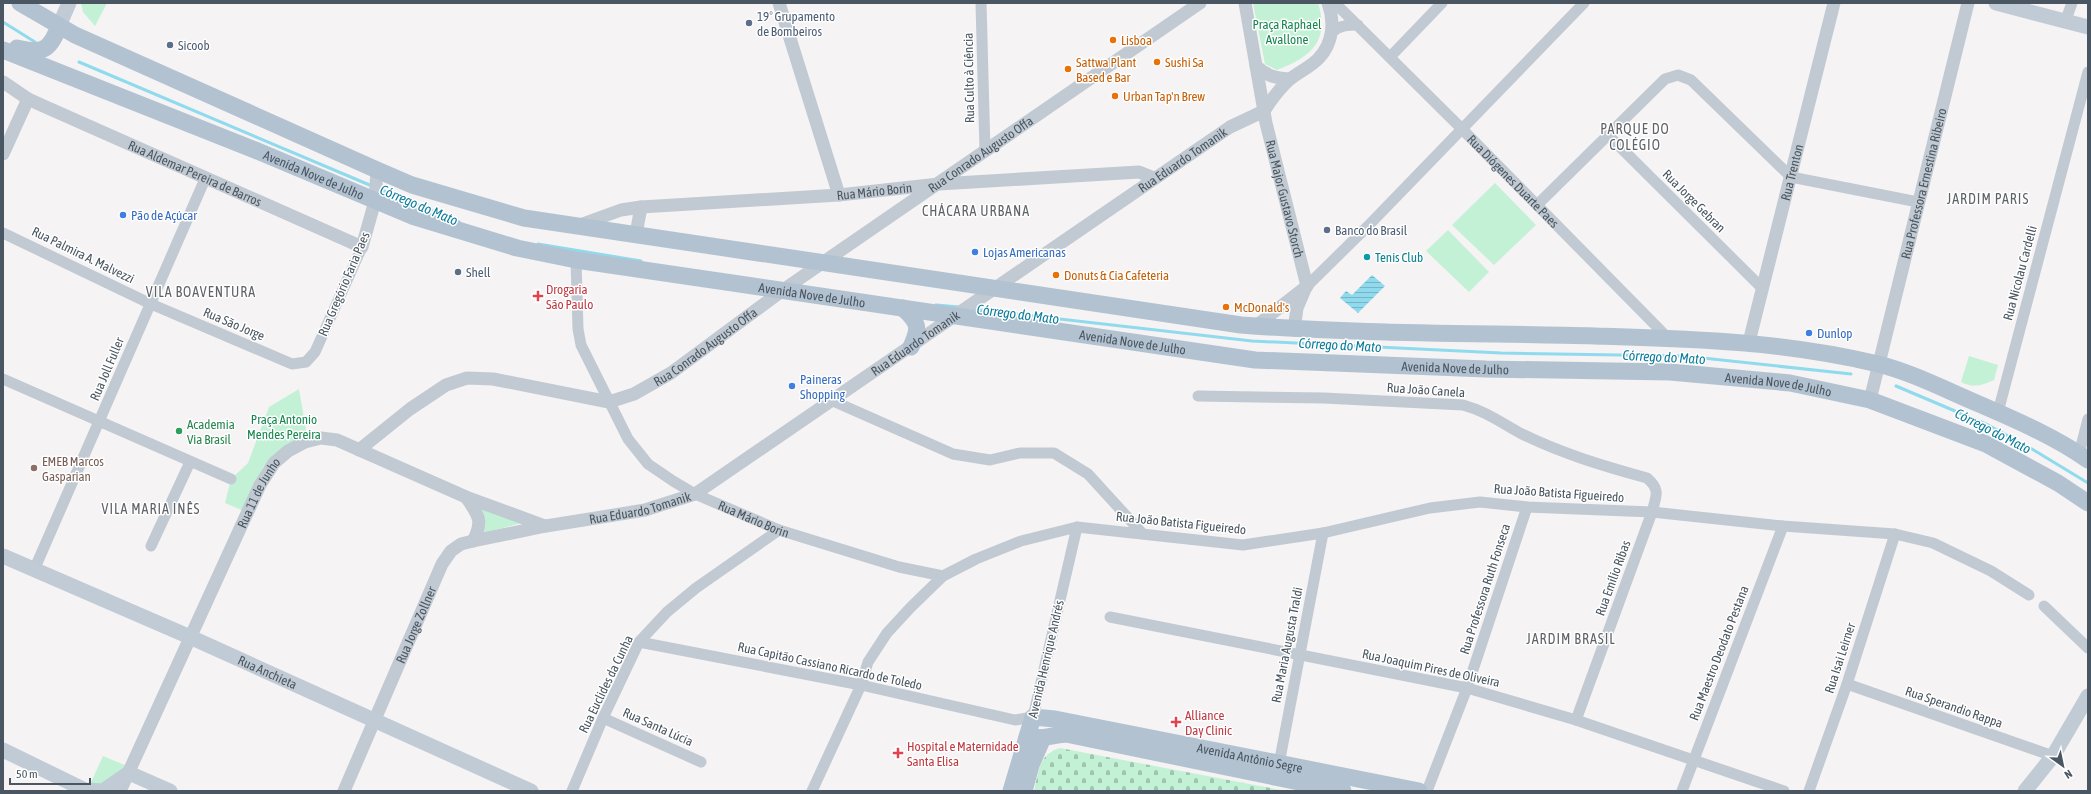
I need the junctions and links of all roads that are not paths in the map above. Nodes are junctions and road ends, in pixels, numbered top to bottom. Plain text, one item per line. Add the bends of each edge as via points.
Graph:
1 (20, 3) edge
2 (69, 3) edge
3 (779, 3) edge
4 (981, 3) edge
5 (1200, 3) edge
6 (1245, 3) edge
7 (1331, 3) edge
8 (1442, 3) edge
9 (1584, 3) edge
10 (1834, 3) edge
11 (1968, 3) edge
12 (1996, 3) edge
13 (2072, 3) edge
14 (2065, 22) junction
15 (59, 26) junction
16 (1358, 26) junction
17 (2088, 27) edge
18 (1332, 32) junction
19 (3, 45) edge
20 (3, 50) edge
21 (1390, 57) junction
22 (1256, 66) junction
23 (2088, 72) edge
24 (1289, 79) junction
25 (3, 82) edge
26 (28, 99) junction
27 (1264, 111) junction
28 (1461, 128) junction
29 (1608, 135) junction
30 (985, 152) junction
31 (3, 154) edge
32 (376, 176) junction
33 (1791, 177) junction
34 (1154, 178) junction
35 (205, 179) junction
36 (938, 184) junction
37 (839, 195) junction
38 (375, 200) junction
39 (1918, 202) junction
40 (1537, 205) junction
41 (641, 207) junction
42 (577, 226) junction
43 (3, 233) edge
44 (636, 234) junction
45 (362, 247) junction
46 (576, 260) junction
47 (823, 262) junction
48 (1307, 286) junction
49 (1761, 287) junction
50 (992, 289) junction
51 (783, 290) junction
52 (151, 304) junction
53 (903, 308) junction
54 (960, 312) junction
55 (1256, 326) junction
56 (1294, 330) junction
57 (1668, 338) junction
58 (1749, 342) junction
59 (911, 347) junction
60 (306, 362) joint
61 (1877, 368) junction
62 (3, 379) edge
63 (1871, 394) junction
64 (1198, 396) dead end
65 (833, 401) junction
66 (609, 402) junction
67 (1998, 412) junction
68 (2088, 419) edge
69 (100, 422) junction
70 (359, 450) junction
71 (2084, 457) edge
72 (190, 462) junction
73 (231, 479) dead end
74 (695, 494) junction
75 (466, 497) junction
76 (2088, 503) edge
77 (1527, 507) junction
78 (1652, 512) junction
79 (546, 526) junction
80 (1783, 526) junction
81 (1077, 527) junction
82 (779, 530) junction
83 (1141, 532) junction
84 (1323, 533) junction
85 (1895, 534) junction
86 (474, 541) junction
87 (151, 546) dead end
88 (3, 556) edge
89 (34, 570) junction
90 (943, 576) junction
91 (2029, 595) dead end
92 (2044, 606) dead end
93 (1110, 617) dead end
94 (190, 637) junction
95 (639, 642) junction
96 (2088, 648) edge
97 (1298, 655) junction
98 (1847, 684) junction
99 (861, 686) junction
100 (1467, 688) junction
101 (2088, 696) edge
102 (1033, 717) junction
103 (603, 718) junction
104 (1014, 720) junction
105 (1576, 720) junction
106 (376, 722) junction
107 (1035, 738) junction
108 (3, 750) edge
109 (2053, 756) junction
110 (1694, 761) junction
111 (700, 762) dead end
112 (1279, 764) junction
113 (129, 774) junction
114 (120, 791) edge
115 (170, 791) edge
116 (344, 791) edge
117 (531, 791) edge
118 (572, 791) edge
119 (812, 791) edge
120 (1011, 791) edge
121 (1024, 791) edge
122 (1343, 791) edge
123 (1419, 791) edge
124 (1427, 791) edge
125 (1682, 791) edge
126 (1784, 791) edge
127 (1808, 791) edge
128 (2024, 791) edge

1 - 15 main road
2 - 15 main road
3 - 37 street
4 - 30 street, Rua Culto à Ciência
5 - 30 street, Rua Conrado Augusto Offa
6 - 22 street, Rua Major Gustavo Storch
7 - 16 street, Rua Diógenes Duarte Paes
7 - 18 street
8 - 21 street
9 - 28 street
10 - 33 street, Rua Trenton
11 - 39 street, Rua Professora Ernestina Ribeiro
12 - 14 main road
13 - 14 street
14 - 17 main road
15 - 19 main road via 50,45 42,50 34,52
15 - 32 main road
16 - 18 street via 1345,25
16 - 21 street, Rua Diógenes Duarte Paes
18 - 24 street via 1329,43 1319,59
20 - 38 main road, Avenida Nove de Julho
21 - 28 street, Rua Diógenes Duarte Paes
22 - 24 street via 1274,78
22 - 27 street, Rua Major Gustavo Storch
23 - 67 street, Rua Nicolau Cardelli
24 - 27 street
25 - 26 street, Rua Aldemar Pereira de Barros
26 - 31 street
26 - 35 street, Rua Aldemar Pereira de Barros
27 - 34 street, Rua Eduardo Tomanik via 1230,127
27 - 48 street, Rua Major Gustavo Storch
28 - 40 street, Rua Diógenes Duarte Paes
28 - 48 street
29 - 33 street via 1665,78 1678,75 1691,80
29 - 40 street
29 - 49 street, Rua Jorge Gebran
30 - 36 street, Rua Conrado Augusto Offa
32 - 38 street, Rua Gregório Faria Paes
32 - 42 main road via 524,218
33 - 39 street
33 - 49 street, Rua Trenton
34 - 36 street, Rua Mário Borin via 1139,172
34 - 50 street, Rua Eduardo Tomanik
35 - 45 street, Rua Aldemar Pereira de Barros
35 - 52 street, Rua Joll Fuller
36 - 37 street, Rua Mário Borin
36 - 47 street, Rua Conrado Augusto Offa
37 - 41 street, Rua Mário Borin
38 - 45 street, Rua Gregório Faria Paes
38 - 46 main road, Avenida Nove de Julho via 412,216 517,248
39 - 61 street, Rua Professora Ernestina Ribeiro
40 - 57 street, Rua Diógenes Duarte Paes
41 - 42 street, Rua Mário Borin via 621,210
41 - 44 street
42 - 44 main road
43 - 52 street, Rua Palmira A. Malvezzi
44 - 47 main road
45 - 60 street, Rua Gregório Faria Paes via 316,352
46 - 51 main road, Avenida Nove de Julho
46 - 66 street, Rua Mário Borin via 578,329 581,345
47 - 50 main road
47 - 51 street, Rua Conrado Augusto Offa
48 - 55 street
48 - 56 street via 1297,308
49 - 58 street, Rua Trenton
50 - 54 street, Rua Eduardo Tomanik
50 - 55 main road
51 - 53 main road, Avenida Nove de Julho
51 - 66 street, Rua Conrado Augusto Offa via 671,373 634,394
52 - 60 street, Rua São Jorge via 292,364
52 - 69 street, Rua Joll Fuller
53 - 54 main road, Avenida Nove de Julho
53 - 59 main road via 917,324 918,332
54 - 59 street, Rua Eduardo Tomanik
54 - 63 main road, Avenida Nove de Julho via 1255,360 1670,372 1790,383
55 - 56 main road
56 - 57 main road
57 - 58 main road
58 - 61 main road via 1808,349
59 - 65 street, Rua Eduardo Tomanik
61 - 63 street, Rua Professora Ernestina Ribeiro
61 - 67 main road
62 - 69 street
63 - 76 main road, Avenida Nove de Julho via 1986,444 2058,483
64 - 78 street, Rua João Canela via 1324,398 1462,405 1481,410 1520,433 1582,460 1647,478 1655,485 1657,494
65 - 74 street, Rua Eduardo Tomanik
65 - 83 street via 953,454 990,460 1020,453 1054,453 1088,474
66 - 70 street, Rua Conrado Augusto Offa via 492,379 468,378 446,385
66 - 74 street, Rua Mário Borin via 628,439 648,464
67 - 71 main road
68 - 71 street
69 - 72 street
69 - 89 street, Rua Joll Fuller
70 - 75 street, Rua 11 de Junho
70 - 94 street, Rua 11 de Junho via 337,440 321,438 305,442 288,451 274,463 260,485
72 - 73 street
72 - 87 street
74 - 79 street, Rua Eduardo Tomanik via 645,510
74 - 82 street, Rua Mário Borin
75 - 79 street, Rua 11 de Junho
75 - 86 street via 480,522
77 - 78 street, Rua João Batista Figueiredo
77 - 84 street, Rua João Batista Figueiredo via 1480,502 1430,508
77 - 100 street, Rua Professora Ruth Fonseca
78 - 80 street, Rua João Batista Figueiredo
78 - 105 street, Rua Emílio Ribas
79 - 86 street, Rua Jorge Zollner
80 - 85 street, Rua João Batista Figueiredo
80 - 110 street, Rua Maestro Deodato Pestana
81 - 83 street, Rua João Batista Figueiredo
81 - 90 street via 1021,541 976,559
81 - 102 street, Avenida Henrique Andrés
82 - 90 street, Rua Mário Borin via 899,567
82 - 95 street, Rua Euclides da Cunha via 696,588 667,612
83 - 84 street, Rua João Batista Figueiredo via 1243,545
84 - 97 street, Rua Maria Augusta Traldi
85 - 91 street, Rua João Batista Figueiredo via 1933,543 1991,571
85 - 98 street, Rua Isai Leirner
86 - 106 street, Rua Jorge Zollner via 461,544 451,551 442,564
88 - 89 main road, Rua Anchieta
89 - 94 main road, Rua Anchieta
90 - 99 street via 887,633 868,662
92 - 96 street
93 - 97 street, Rua Joaquim Pires de Oliveira
94 - 106 main road, Rua Anchieta
94 - 113 street, Rua 11 de Junho
95 - 99 street, Rua Capitão Cassiano Ricardo de Toledo
95 - 103 street, Rua Euclides da Cunha
97 - 100 street, Rua Joaquim Pires de Oliveira
97 - 112 street, Rua Maria Augusta Traldi
98 - 109 street, Rua Sperandio Rappa
98 - 127 street, Rua Isai Leirner
99 - 104 street, Rua Capitão Cassiano Ricardo de Toledo
99 - 119 street
100 - 105 street, Rua Joaquim Pires de Oliveira
100 - 124 street, Rua Professora Ruth Fonseca
101 - 109 main road
102 - 104 street, Rua Capitão Cassiano Ricardo de Toledo
102 - 107 main road, Avenida Henrique Andrés
102 - 112 main road, Avenida Antônio Segre via 1056,719
103 - 111 street, Rua Santa Lúcia
103 - 118 street, Rua Euclides da Cunha
104 - 107 street
105 - 110 street, Rua Joaquim Pires de Oliveira
106 - 116 street, Rua Jorge Zollner
106 - 117 main road, Rua Anchieta
107 - 120 main road, Avenida Henrique Andrés
107 - 121 main road, Avenida Henrique Andrés
107 - 122 main road, Avenida Antônio Segre via 1066,734
108 - 113 main road via 86,790 103,791
109 - 128 main road
110 - 125 street, Rua Maestro Deodato Pestana
110 - 126 street, Rua Joaquim Pires de Oliveira
112 - 123 main road, Avenida Antônio Segre
113 - 114 street, Rua 11 de Junho
113 - 115 main road

